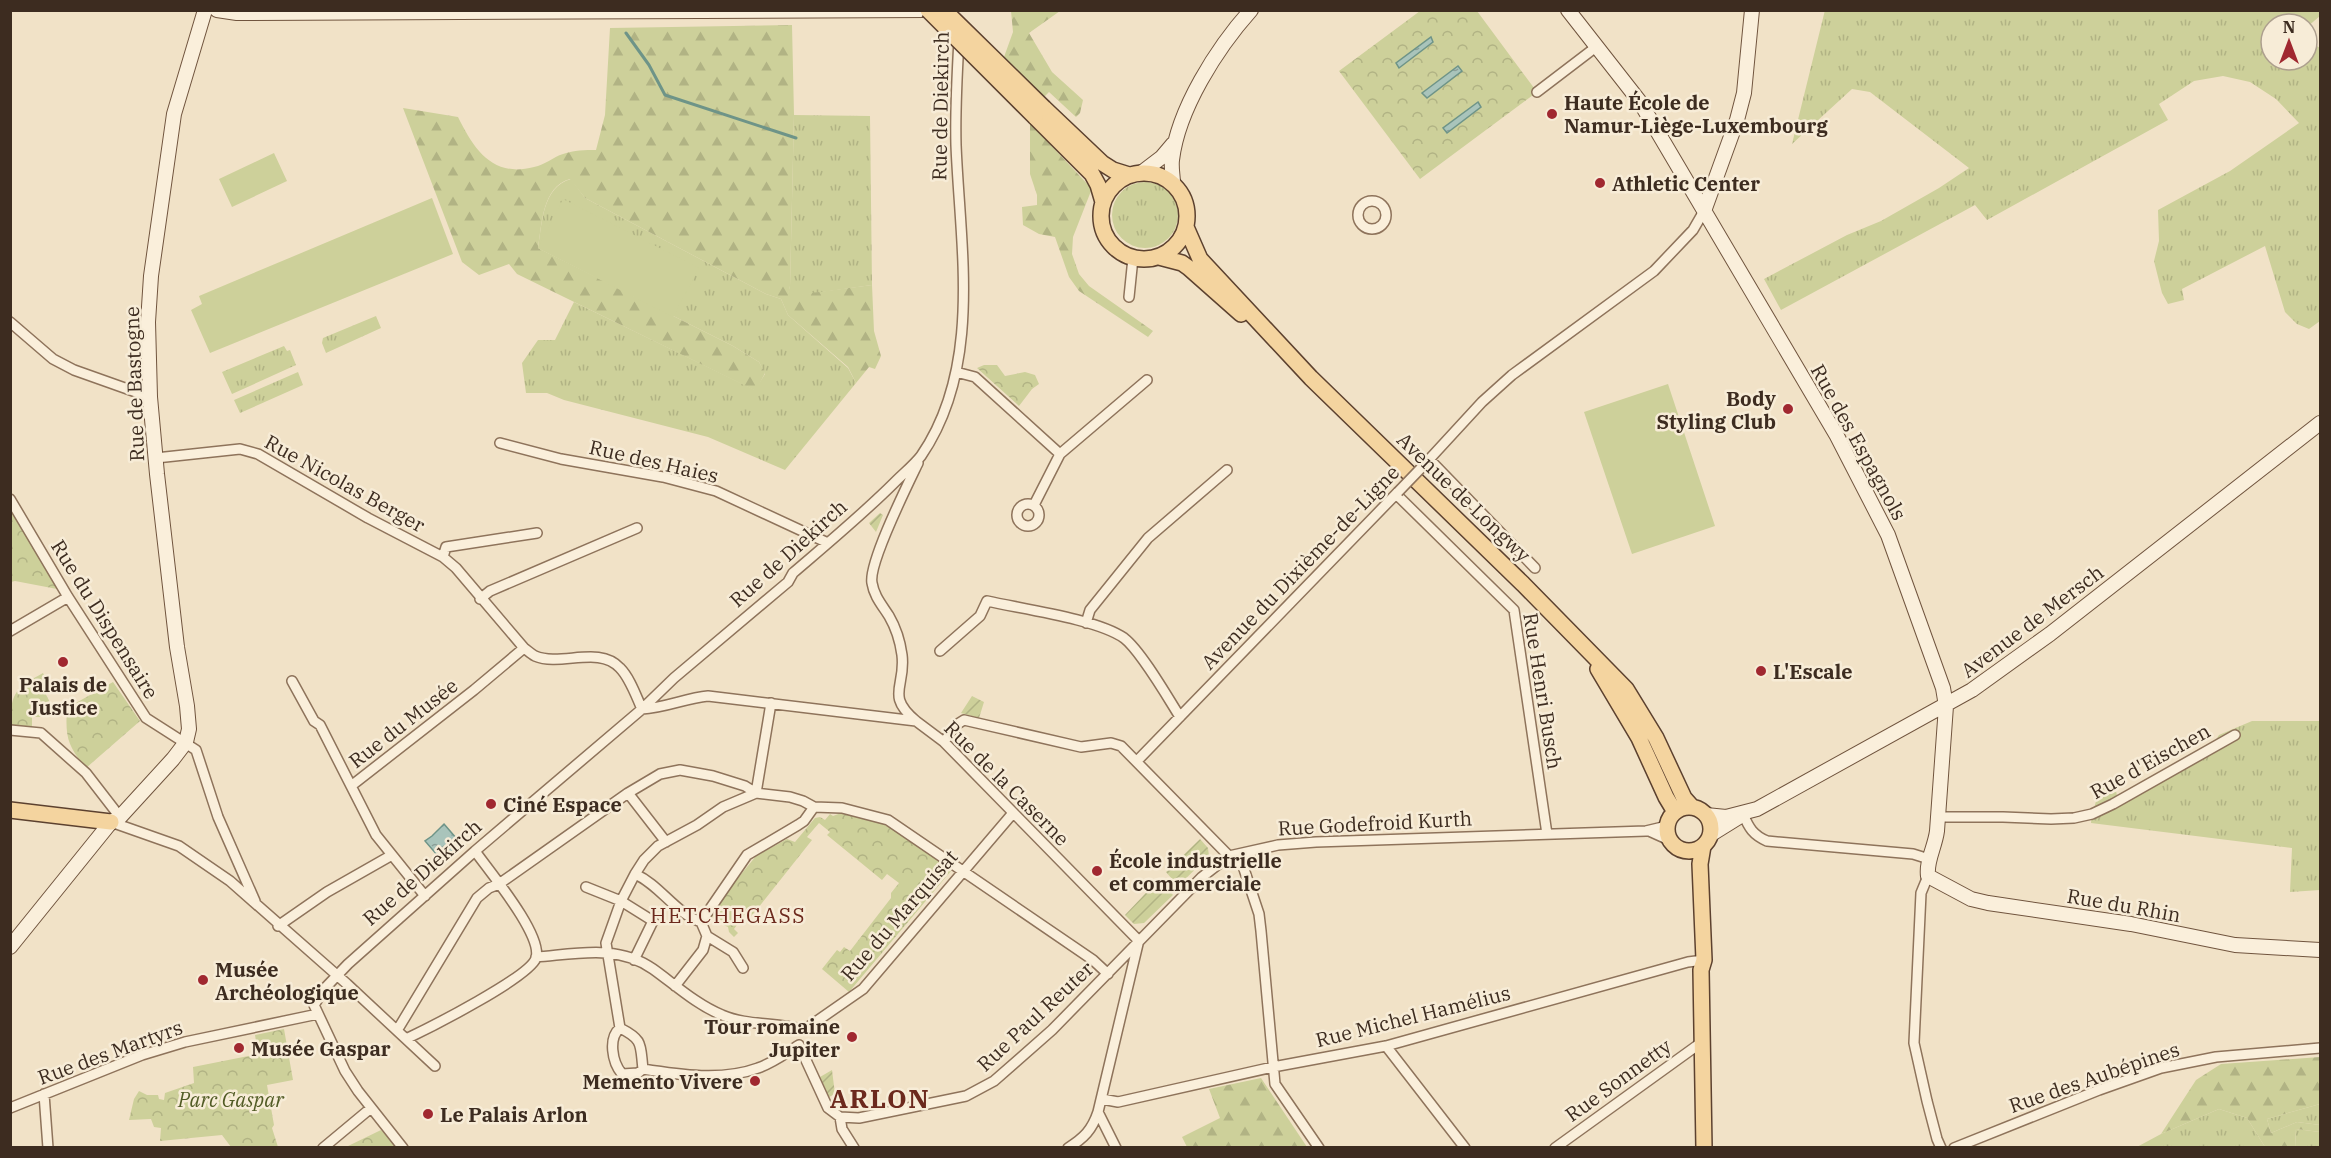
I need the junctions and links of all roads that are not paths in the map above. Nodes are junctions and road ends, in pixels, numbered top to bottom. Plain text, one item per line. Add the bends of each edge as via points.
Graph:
1 (205, 10) edge
2 (217, 10) edge
3 (944, 10) edge
4 (961, 10) edge
5 (1251, 10) edge
6 (1568, 10) edge
7 (1752, 10) edge
8 (927, 11) edge
9 (960, 32) junction
10 (1596, 47) junction
11 (1537, 92) dead end
12 (1040, 113) junction
13 (1176, 140) junction
14 (1135, 174) junction
15 (1173, 183) junction
16 (1103, 202) junction
17 (1704, 211) junction
18 (1186, 227) junction
19 (1159, 257) junction
20 (1133, 258) junction
21 (1129, 297) dead end
22 (10, 322) edge
23 (956, 372) junction
24 (1311, 378) junction
25 (1147, 380) dead end
26 (150, 397) junction
27 (2320, 423) edge
28 (500, 443) dead end
29 (1060, 454) junction
30 (156, 458) junction
31 (920, 458) junction
32 (1426, 462) junction
33 (1227, 470) dead end
34 (884, 493) junction
35 (1397, 493) junction
36 (10, 499) edge
37 (899, 505) junction
38 (1034, 505) dead end
39 (638, 528) dead end
40 (537, 533) dead end
41 (828, 543) junction
42 (443, 557) junction
43 (1535, 568) dead end
44 (68, 597) junction
45 (480, 599) junction
46 (1086, 623) junction
47 (10, 631) edge
48 (524, 648) junction
49 (1586, 648) junction
50 (940, 651) dead end
51 (292, 681) dead end
52 (771, 703) junction
53 (1946, 706) junction
54 (642, 709) junction
55 (1180, 717) junction
56 (916, 722) junction
57 (10, 730) edge
58 (2235, 735) dead end
59 (186, 742) junction
60 (944, 742) junction
61 (1137, 761) junction
62 (351, 786) junction
63 (628, 793) junction
64 (756, 793) junction
65 (814, 807) junction
66 (10, 810) edge
67 (1699, 811) junction
68 (1675, 812) junction
69 (1013, 813) junction
70 (1743, 814) junction
71 (1938, 817) junction
72 (116, 820) junction
73 (1547, 834) junction
74 (1672, 838) junction
75 (1706, 841) junction
76 (666, 842) junction
77 (475, 851) junction
78 (392, 855) junction
79 (1229, 856) junction
80 (1929, 859) junction
81 (962, 871) junction
82 (635, 874) junction
83 (1928, 876) junction
84 (499, 884) junction
85 (586, 887) dead end
86 (425, 896) junction
87 (255, 901) junction
88 (621, 901) junction
89 (701, 922) junction
90 (278, 926) junction
91 (707, 936) junction
92 (1139, 941) junction
93 (10, 946) edge
94 (2320, 950) edge
95 (607, 951) junction
96 (536, 957) junction
97 (634, 960) junction
98 (1700, 963) junction
99 (743, 968) dead end
100 (1108, 974) junction
101 (336, 975) junction
102 (675, 986) junction
103 (318, 1014) junction
104 (620, 1028) junction
105 (398, 1029) junction
106 (804, 1030) junction
107 (408, 1038) junction
108 (1702, 1042) junction
109 (799, 1045) junction
110 (1386, 1046) junction
111 (2320, 1048) edge
112 (435, 1066) dead end
113 (1273, 1067) junction
114 (643, 1070) junction
115 (44, 1094) junction
116 (1102, 1099) junction
117 (10, 1108) edge
118 (371, 1108) junction
119 (1098, 1112) junction
120 (840, 1117) junction
121 (48, 1148) edge
122 (323, 1148) edge
123 (403, 1148) edge
124 (854, 1148) edge
125 (1068, 1148) edge
126 (1116, 1148) edge
127 (1319, 1148) edge
128 (1464, 1148) edge
129 (1555, 1148) edge
130 (1704, 1148) edge
131 (1941, 1148) edge
132 (1954, 1148) edge

1 - 26 street, Rue de Bastogne via 174,114 150,288
2 - 8 street
3 - 12 main road, bridge
4 - 9 street, Rue de Diekirch
5 - 13 street via 1222,46 1204,77
6 - 10 street, Rue des Espagnols
7 - 17 street via 1744,93
8 - 9 street
8 - 12 main road, bridge
9 - 23 street, Rue de Diekirch via 956,143 963,288
10 - 11 street
10 - 17 street, Rue des Espagnols via 1640,102
12 - 14 main road via 1102,163 1113,170
12 - 16 main road via 1092,174
13 - 14 street via 1162,158
13 - 15 street via 1171,162
14 - 15 main road via 1152,173
14 - 16 main road via 1118,182
15 - 18 main road via 1186,203
16 - 20 main road via 1103,230 1120,252
17 - 32 street, Avenue du Dixième-de-Ligne via 1693,230 1654,271 1512,375
17 - 53 street, Rue des Espagnols via 1837,436 1888,535
18 - 19 main road via 1181,240
18 - 24 main road via 1200,260
19 - 20 main road
19 - 24 main road via 1189,268
20 - 21 street
22 - 26 street via 53,360
23 - 29 street via 975,377
23 - 31 street, Rue de Diekirch via 948,401
24 - 49 main road, Avenue de Longwy
25 - 29 street
26 - 30 street, Rue de Bastogne
27 - 53 street, Avenue de Mersch via 2050,634
28 - 41 street, Rue des Haies via 716,491
29 - 38 street
30 - 42 street, Rue Nicolas Berger via 251,450
30 - 59 street, Rue de Bastogne via 177,652 187,706
31 - 34 street, Rue de Diekirch
31 - 37 street
32 - 35 street, Avenue du Dixième-de-Ligne, bridge
32 - 43 street
33 - 46 street via 1148,538 1090,610
34 - 37 street
34 - 41 street, Rue de Diekirch
35 - 55 street, Avenue du Dixième-de-Ligne
35 - 73 street, Rue Henri Busch via 1514,610
36 - 44 street, Rue du Dispensaire
37 - 56 street via 871,580 900,640 901,708
39 - 45 street via 490,591
40 - 42 street via 446,547
41 - 54 street, Rue de Diekirch
42 - 45 street, Rue Nicolas Berger
44 - 47 street
44 - 59 street, Rue du Dispensaire via 146,718
45 - 48 street, Rue Nicolas Berger
46 - 50 street via 987,601 980,616
46 - 55 street via 1107,628 1126,639
48 - 54 street, Rue Nicolas Berger via 535,656 550,659 613,661 622,669
48 - 62 street, Rue du Musée
49 - 67 main road, Avenue de Longwy via 1626,688 1656,738 1684,798
49 - 68 main road, Avenue de Longwy via 1639,738
51 - 62 street
52 - 54 street, Rue de la Caserne via 708,696
52 - 56 street, Rue de la Caserne
52 - 64 street
53 - 70 street, Avenue de Mersch
53 - 71 street, Rue des Espagnols
54 - 77 street, Rue de Diekirch
55 - 61 street, Avenue du Dixième-de-Ligne
56 - 60 street, Rue de la Caserne
57 - 72 street via 41,733 86,773
58 - 71 street, Rue d'Eischen via 2092,814 2051,819
59 - 72 street
59 - 87 street via 199,757 218,817
60 - 61 street via 956,724 964,720 1081,747 1112,743
60 - 69 street, Rue de la Caserne
61 - 79 street
62 - 78 street, Rue du Musée via 376,835
63 - 64 street via 660,774 680,770 713,776
63 - 76 street
63 - 84 street
64 - 65 street via 790,797
64 - 76 street via 723,807
65 - 81 street via 842,808 888,820
65 - 89 street via 804,821 747,855
66 - 72 main road
67 - 68 main road via 1680,808
67 - 70 street, Avenue de Mersch via 1726,817
67 - 75 main road via 1711,828
68 - 74 main road
69 - 81 street, Rue du Marquisat
69 - 92 street, Rue de la Caserne
70 - 75 street, Avenue de Mersch
70 - 80 street via 1756,837 1767,841 1913,854
71 - 80 street, Rue des Espagnols via 1935,846
72 - 87 street via 179,846
72 - 93 street
73 - 74 street, Rue Godefroid Kurth via 1649,831
73 - 79 street, Rue Godefroid Kurth via 1316,842 1278,845
74 - 75 main road via 1692,851
74 - 98 main road via 1692,876
75 - 98 main road via 1700,864
76 - 82 street via 648,856
77 - 84 street
77 - 86 street, Rue de Diekirch
78 - 86 street, Rue du Musée
78 - 90 street
79 - 92 street, Rue Godefroid Kurth
79 - 113 street via 1243,866 1259,915
80 - 83 street, Rue des Espagnols
81 - 100 street
81 - 106 street, Rue du Marquisat via 862,989
82 - 88 street
82 - 89 street via 648,879 686,915
83 - 94 street, Rue du Rhin via 1971,899 1988,903 2131,924 2235,945
83 - 131 street via 1921,893 1914,1043
84 - 96 street via 527,925 535,942
84 - 105 street via 477,898
85 - 88 street
86 - 101 street, Rue de Diekirch
87 - 90 street
88 - 95 street via 606,943
88 - 97 street via 653,921
89 - 91 street
90 - 101 street
91 - 99 street via 733,952
91 - 102 street via 703,950
92 - 100 street, Rue Paul Reuter
92 - 116 street
95 - 96 street
95 - 97 street
95 - 104 street
96 - 107 street via 521,974 441,1023
97 - 102 street
98 - 108 main road
98 - 110 street, Rue Michel Hamélius
100 - 120 street, Rue Paul Reuter via 1052,1030 987,1086 951,1100 859,1118
101 - 103 street via 315,1002
101 - 105 street
102 - 106 street via 723,1016
103 - 115 street, Rue des Martyrs via 184,1042
103 - 118 street via 345,1071
104 - 114 street via 639,1040
104 - 114 street via 612,1039 616,1067 622,1074
105 - 107 street
106 - 109 street
107 - 112 street
108 - 129 street, Rue Sonnetty
108 - 130 main road
109 - 114 street via 761,1068 740,1074
109 - 120 street via 828,1108
110 - 113 street, Rue Michel Hamélius
110 - 128 street
111 - 132 street, Rue des Aubépines via 2217,1057 2161,1068
113 - 116 street, Rue Michel Hamélius via 1118,1102
113 - 127 street via 1275,1084
115 - 117 street, Rue des Martyrs
115 - 121 street
116 - 119 street
118 - 122 street
118 - 123 street
119 - 125 street via 1083,1139
119 - 126 street
120 - 124 street via 842,1129

